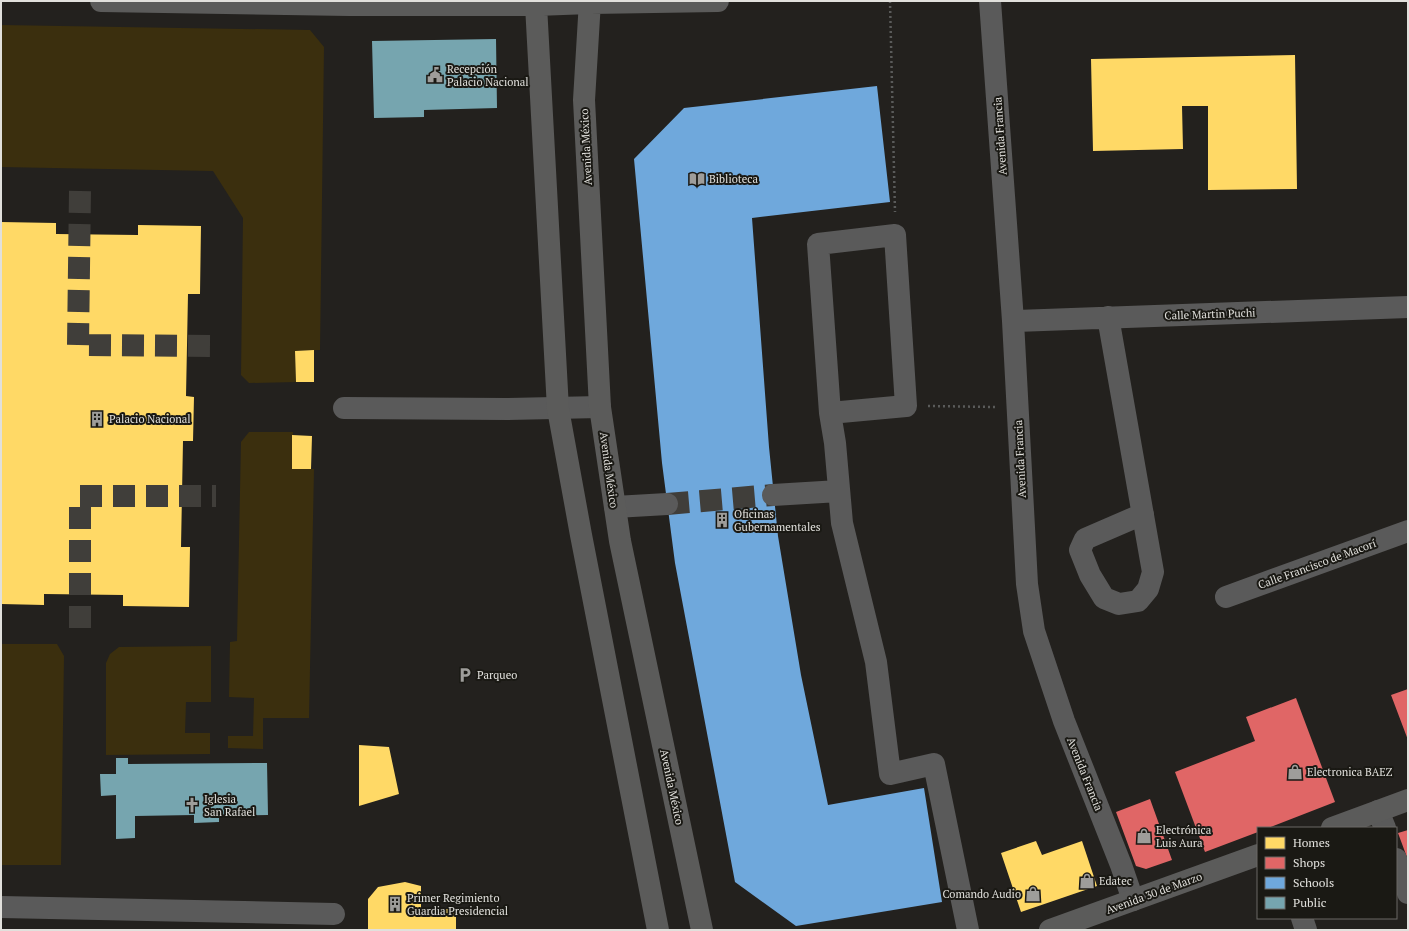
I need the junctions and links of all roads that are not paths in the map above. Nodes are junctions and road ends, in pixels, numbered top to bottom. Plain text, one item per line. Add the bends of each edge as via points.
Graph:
1 (101, 1) edge
2 (718, 1) edge
3 (990, 1) edge
4 (590, 2) edge
5 (349, 3) edge
6 (535, 3) edge
7 (1408, 307) edge
8 (1108, 317) junction
9 (1013, 321) junction
10 (600, 407) junction
11 (344, 408) dead end
12 (558, 409) junction
13 (830, 412) junction
14 (839, 491) junction
15 (773, 494) tunnel mouth
16 (667, 504) tunnel mouth
17 (615, 507) junction
18 (1143, 514) dead end
19 (1408, 531) edge
20 (1226, 597) dead end
21 (1408, 800) edge
22 (1381, 820) edge
23 (1338, 827) edge
24 (1257, 856) edge
25 (1397, 862) edge
26 (1408, 893) edge
27 (1133, 900) junction
28 (1, 907) edge
29 (334, 914) dead end
30 (1302, 919) edge
31 (658, 930) edge
32 (702, 930) edge
33 (968, 930) edge
34 (1050, 930) edge
35 (1306, 930) edge

1 - 5 main road
2 - 4 main road
3 - 9 street, Avenida Francia
4 - 6 main road
4 - 10 main road, Avenida México via 584,100
5 - 6 main road
6 - 12 main road
7 - 8 street, Calle Martin Puchi
8 - 9 street, Calle Martin Puchi
8 - 18 street
9 - 27 street, Avenida Francia via 1027,584 1034,631 1064,721
10 - 12 street
10 - 17 main road, Avenida México
11 - 12 street
12 - 31 main road
13 - 13 street via 818,244 896,235 906,406
13 - 14 street
14 - 15 street
14 - 33 street via 842,523 876,662 890,774 934,764
16 - 17 street
17 - 32 main road, Avenida México
19 - 20 street, Calle Francisco de Macorí
21 - 22 main road
22 - 23 main road
24 - 27 main road, Avenida 30 de Marzo
25 - 26 street
27 - 34 main road, Avenida 30 de Marzo
28 - 29 street
30 - 35 street

